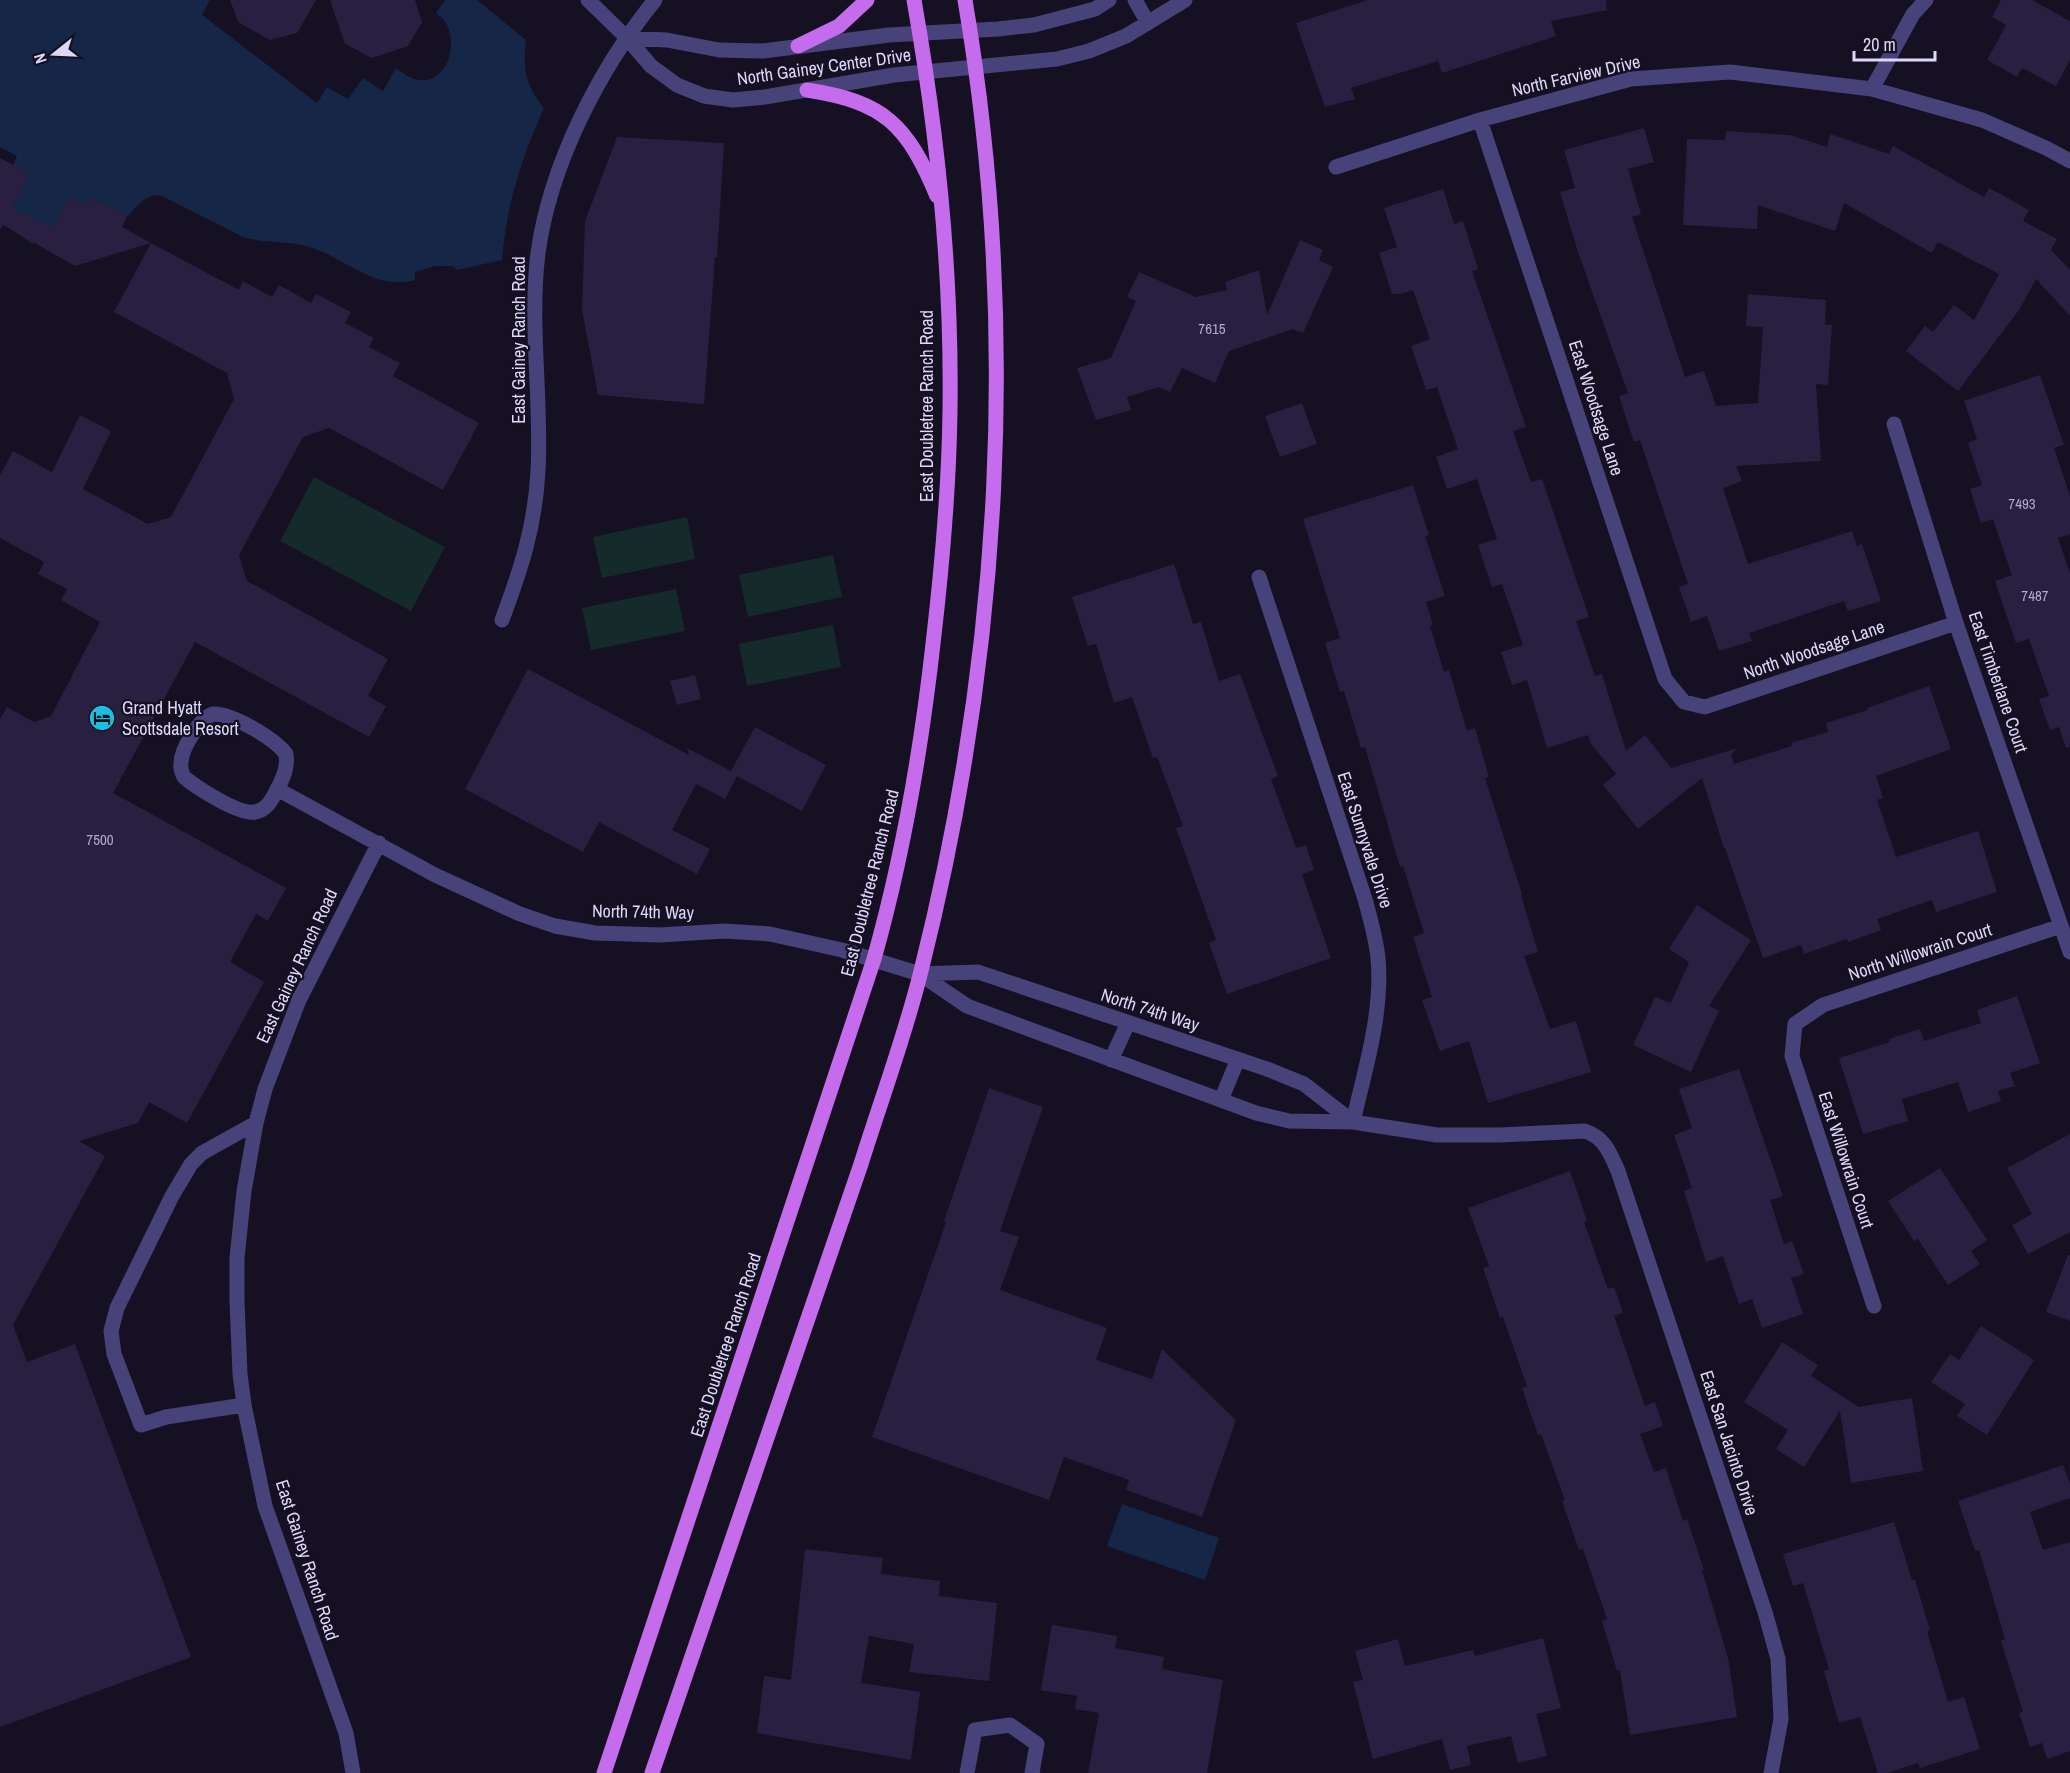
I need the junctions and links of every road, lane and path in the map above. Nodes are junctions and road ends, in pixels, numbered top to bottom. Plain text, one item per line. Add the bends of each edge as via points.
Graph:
1 (588, 0) edge
2 (655, 0) edge
3 (867, 0) edge
4 (915, 0) edge
5 (965, 0) edge
6 (1109, 0) edge
7 (1135, 0) edge
8 (1185, 0) edge
9 (1926, 0) edge
10 (1148, 23) junction
11 (970, 31) junction
12 (920, 33) junction
13 (627, 38) junction
14 (798, 46) junction
15 (976, 68) junction
16 (926, 72) junction
17 (1872, 89) junction
18 (807, 90) junction
19 (1480, 120) junction
20 (2070, 161) edge
21 (1336, 167) dead end
22 (942, 210) junction
23 (1894, 424) dead end
24 (1259, 577) dead end
25 (502, 620) dead end
26 (1956, 622) junction
27 (1684, 702) joint
28 (277, 789) junction
29 (379, 843) junction
30 (2061, 926) junction
31 (2070, 952) edge
32 (874, 959) junction
33 (920, 974) junction
34 (1128, 1023) junction
35 (1795, 1024) joint
36 (1238, 1059) junction
37 (1111, 1060) junction
38 (1221, 1100) junction
39 (1353, 1122) junction
40 (256, 1123) junction
41 (1597, 1135) joint
42 (1874, 1306) dead end
43 (244, 1405) junction
44 (353, 1773) edge
45 (604, 1773) edge
46 (652, 1773) edge
47 (967, 1773) edge
48 (1032, 1773) edge
49 (1771, 1773) edge

1 - 13 street, North Gainey Center Drive
2 - 13 street, East Gainey Ranch Road
3 - 14 main road via 839,26
4 - 12 main road, East Doubletree Ranch Road
5 - 11 main road
6 - 11 street, North Gainey Center Drive via 1095,9 1034,25
7 - 10 street
8 - 10 street, North Gainey Center Drive
9 - 17 street via 1913,14
10 - 15 street, North Gainey Center Drive via 1089,51 1057,59
11 - 12 street, North Gainey Center Drive
11 - 15 main road
12 - 14 street, North Gainey Center Drive
12 - 16 main road, East Doubletree Ranch Road
13 - 14 street, North Gainey Center Drive via 667,40 719,50
13 - 18 street, North Gainey Center Drive via 651,66 677,85 704,96 755,99
13 - 25 street, East Gainey Ranch Road via 561,160 543,223 536,301 539,429 535,499 524,558
15 - 16 street, North Gainey Center Drive
15 - 33 main road via 996,319 993,531 963,775
16 - 18 street, North Gainey Center Drive
16 - 22 main road, East Doubletree Ranch Road
17 - 19 street, North Farview Drive via 1730,72 1631,79
17 - 20 street, North Farview Drive via 1982,120
18 - 22 main road via 851,99 887,117 918,157
19 - 21 street, North Farview Drive
19 - 27 street, East Woodsage Lane via 1665,679
22 - 32 main road, East Doubletree Ranch Road via 950,411 947,502 915,784
23 - 26 street, East Timberlane Court
24 - 39 street, East Sunnyvale Drive via 1365,899 1377,948 1378,1005
26 - 27 street, North Woodsage Lane via 1705,707
26 - 30 street, East Timberlane Court
28 - 28 street via 287,763 286,754 275,742 220,714 201,721 182,755 184,777 246,812 262,810
28 - 29 street, North 74th Way
29 - 32 street, North 74th Way via 435,875 555,926 595,933 770,934
29 - 40 street, East Gainey Ranch Road via 296,1008
30 - 31 street, East Timberlane Court
30 - 35 street, North Willowrain Court via 1822,1005
32 - 33 street, North 74th Way
32 - 45 main road, East Doubletree Ranch Road
33 - 34 street, North 74th Way via 978,972
33 - 37 street, North 74th Way via 967,1006
33 - 46 main road via 857,1175
34 - 36 street, North 74th Way
34 - 37 street
35 - 42 street, East Willowrain Court via 1792,1056
36 - 38 street
36 - 39 street, North 74th Way via 1304,1084
37 - 38 street, North 74th Way
38 - 39 street, North 74th Way via 1289,1121
39 - 41 street, North 74th Way via 1437,1135 1585,1131
40 - 43 street, East Gainey Ranch Road via 237,1258 238,1344
40 - 43 street via 202,1153 191,1164 117,1308 111,1331 114,1354 141,1425
41 - 49 street, East San Jacinto Drive via 1618,1171 1773,1640 1778,1659 1781,1719
43 - 44 street, East Gainey Ranch Road via 265,1506 346,1733
47 - 48 street via 975,1730 1010,1725 1037,1744

